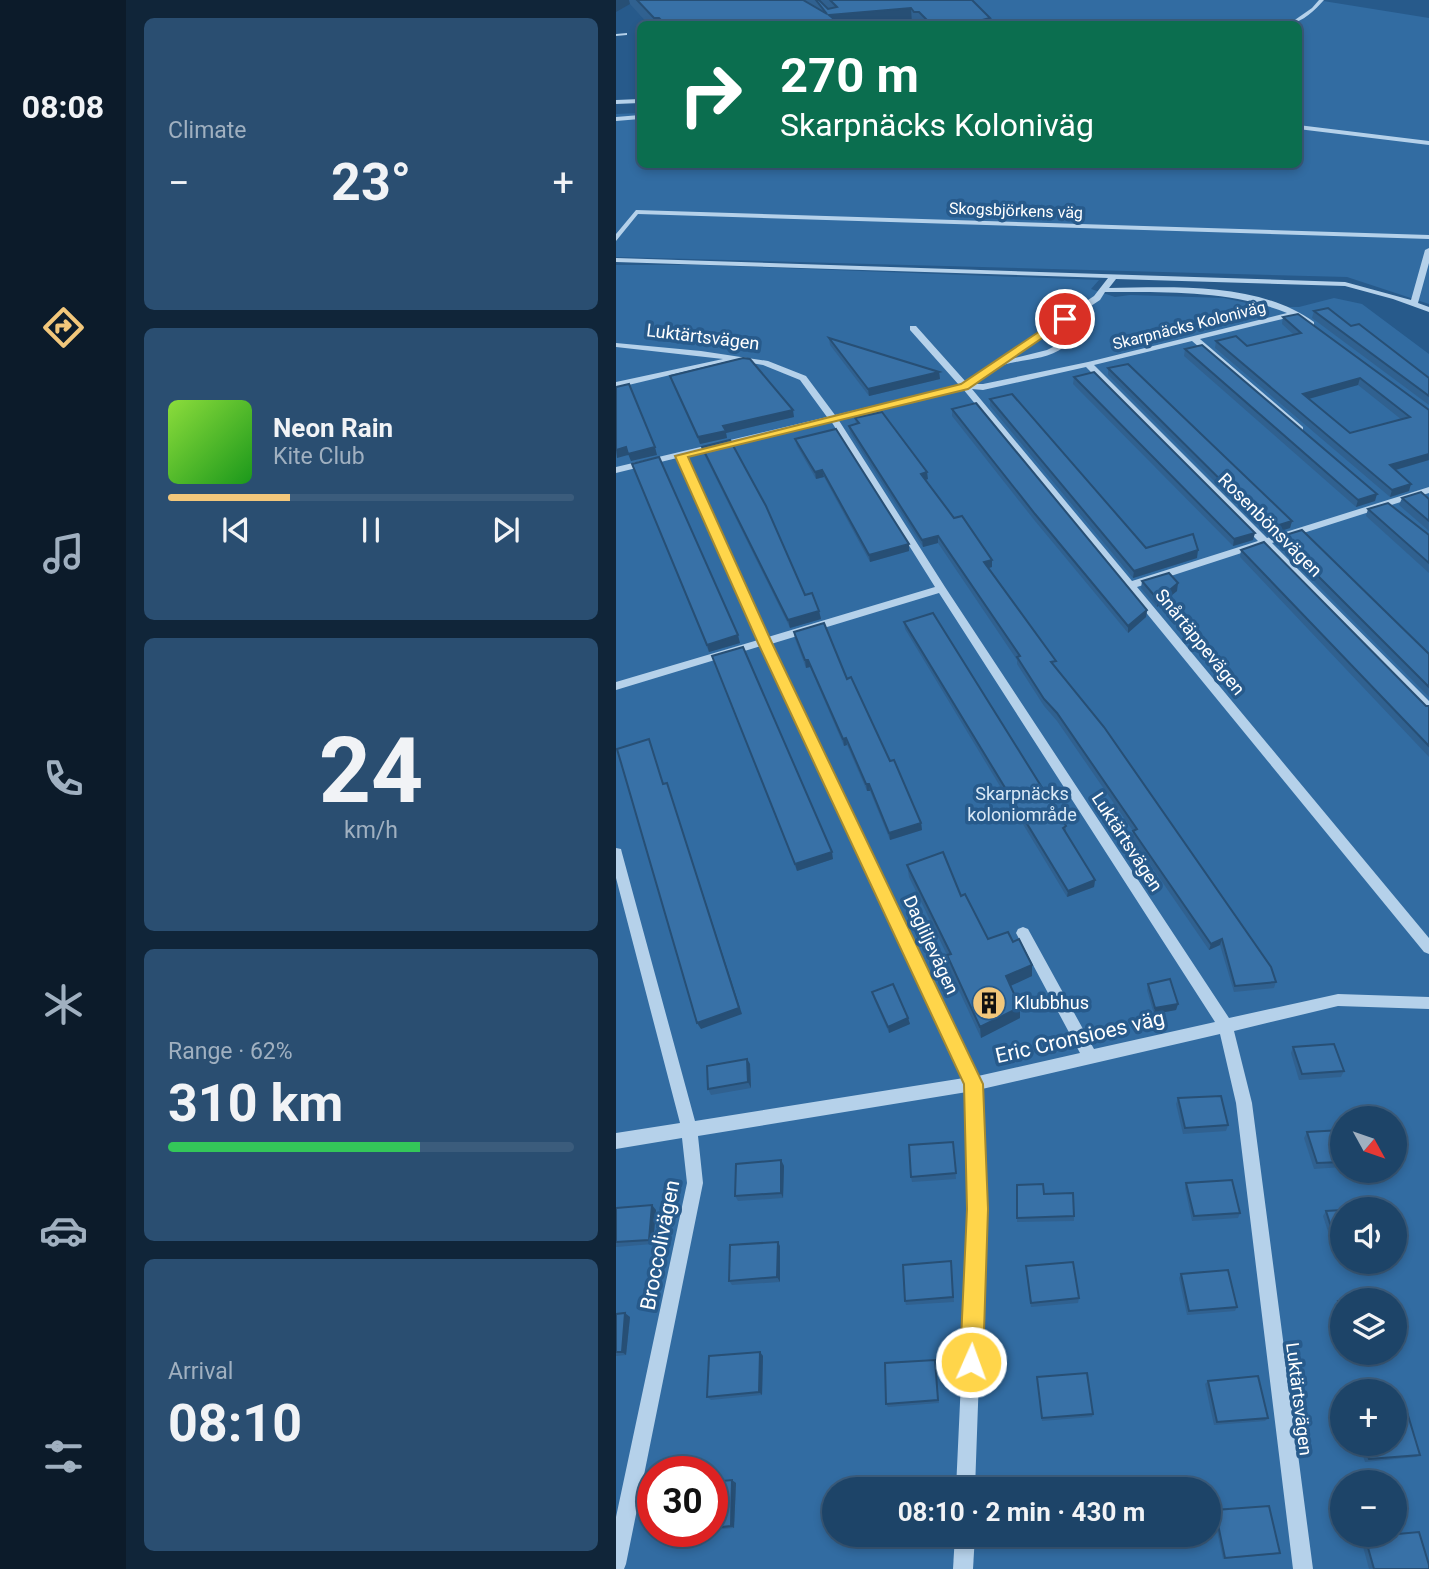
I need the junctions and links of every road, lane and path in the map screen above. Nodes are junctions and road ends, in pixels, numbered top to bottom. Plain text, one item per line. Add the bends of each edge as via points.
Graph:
1 (1322, 0) edge
2 (1282, 19) dead end
3 (1288, 21) edge
4 (1296, 21) edge
5 (625, 34) dead end
6 (616, 36) edge
7 (637, 101) edge
8 (616, 102) edge
9 (637, 117) edge
10 (616, 119) edge
11 (1302, 127) edge
12 (1429, 143) edge
13 (1429, 237) edge
14 (616, 239) edge
15 (1429, 250) edge
16 (616, 260) edge
17 (1114, 276) junction
18 (1103, 290) junction
19 (1414, 304) junction
20 (1429, 310) edge
21 (1296, 313) junction
22 (913, 328) dead end
23 (1318, 329) edge
24 (1049, 330) junction
25 (1194, 338) junction
26 (616, 345) edge
27 (736, 359) junction
28 (1088, 364) junction
29 (994, 366) junction
30 (616, 385) edge
31 (965, 386) junction
32 (833, 418) junction
33 (1306, 434) edge
34 (681, 456) junction
35 (616, 470) edge
36 (1429, 490) edge
37 (1377, 495) edge
38 (1387, 503) junction
39 (1398, 512) edge
40 (1266, 542) junction
41 (1131, 585) junction
42 (940, 589) junction
43 (765, 643) junction
44 (616, 686) edge
45 (1429, 708) edge
46 (616, 853) edge
47 (1023, 933) dead end
48 (1426, 940) edge
49 (1429, 1003) edge
50 (1225, 1025) junction
51 (1090, 1056) junction
52 (974, 1084) junction
53 (689, 1128) junction
54 (616, 1141) edge
55 (966, 1477) edge
56 (964, 1547) edge
57 (616, 1564) edge
58 (963, 1569) edge
59 (1303, 1569) edge

1 - 4 street
2 - 3 street
5 - 6 street
7 - 8 street
9 - 10 street
11 - 12 street
13 - 14 street, Skogsbjörkens väg via 636,212
15 - 19 street
16 - 17 street
17 - 18 street
17 - 19 street via 1345,284
18 - 21 street, Skarpnäcks Koloniväg via 1224,292
18 - 24 street
19 - 20 street
21 - 23 street, Skarpnäcks Koloniväg
21 - 25 street, Skarpnäcks Koloniväg
22 - 31 street
24 - 29 street
24 - 29 street via 1060,347
25 - 28 street, Skarpnäcks Koloniväg
25 - 33 street
26 - 27 street, Luktärtsvägen
27 - 30 street
27 - 32 street, Luktärtsvägen via 765,363 803,378
28 - 31 street, Skarpnäcks Koloniväg via 983,387
28 - 40 street, Rosenbönsvägen
29 - 31 street
31 - 32 street, Skarpnäcks Koloniväg
31 - 41 street, Snårtäppevägen
32 - 34 street, Skarpnäcks Koloniväg
32 - 42 street, Luktärtsvägen
34 - 35 street, Skarpnäcks Koloniväg
34 - 43 street, Dagliljevägen
36 - 38 street
37 - 38 street
38 - 39 street
38 - 40 street
40 - 41 street
40 - 45 street, Rosenbönsvägen
41 - 48 street, Snårtäppevägen
42 - 43 street
42 - 50 street, Luktärtsvägen
43 - 44 street
43 - 52 street, Dagliljevägen
46 - 53 street, Broccolivägen
47 - 51 street
49 - 50 street, Eric Cronsioes väg via 1338,1000
50 - 51 street, Eric Cronsioes väg
50 - 59 street, Luktärtsvägen via 1244,1103
51 - 52 street, Eric Cronsioes väg
52 - 53 street, Eric Cronsioes väg
52 - 55 street, Dagliljevägen via 977,1209
53 - 54 street, Eric Cronsioes väg
53 - 57 street, Broccolivägen via 695,1183
56 - 58 street

